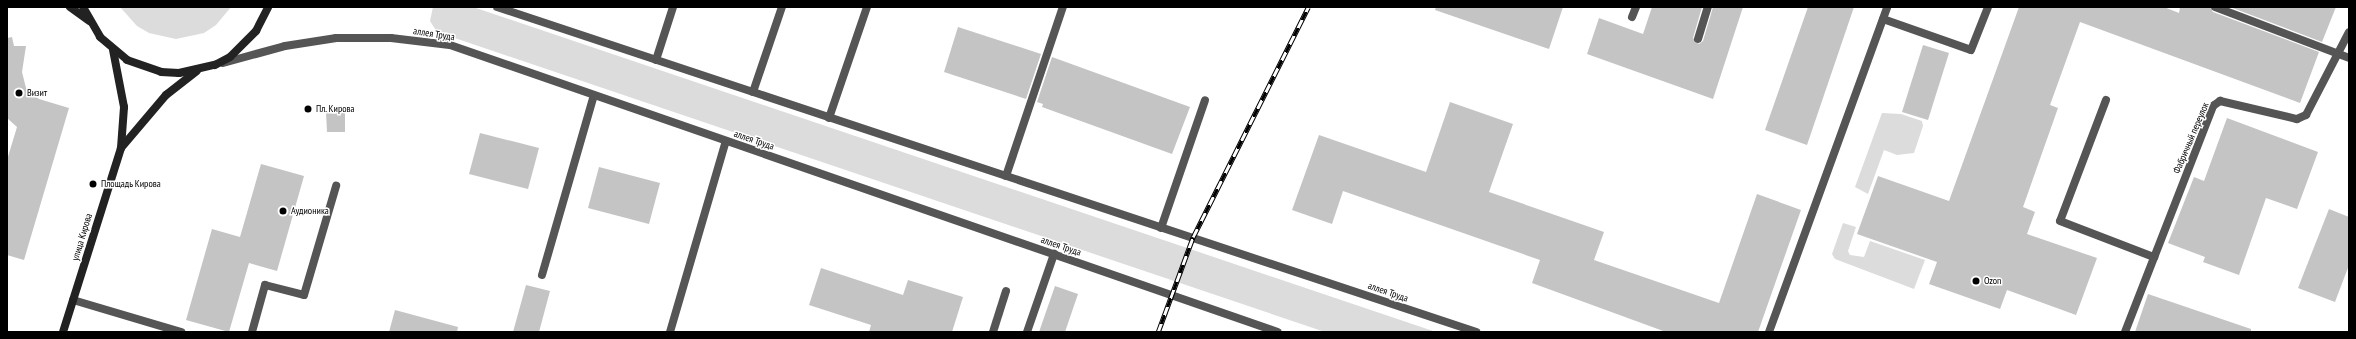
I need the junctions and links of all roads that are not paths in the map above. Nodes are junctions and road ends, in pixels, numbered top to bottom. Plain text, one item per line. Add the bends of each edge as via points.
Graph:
1 (70, 7) edge
2 (83, 7) edge
3 (268, 7) edge
4 (497, 7) edge
5 (673, 7) edge
6 (782, 7) edge
7 (867, 7) edge
8 (1063, 7) edge
9 (1636, 7) edge
10 (1708, 7) edge
11 (1887, 7) edge
12 (1988, 7) edge
13 (2215, 7) edge
14 (1632, 17) dead end
15 (1883, 19) junction
16 (90, 22) junction
17 (2349, 32) edge
18 (1698, 39) dead end
19 (113, 50) junction
20 (2338, 54) junction
21 (2349, 58) edge
22 (656, 60) junction
23 (214, 65) junction
24 (197, 71) junction
25 (753, 92) junction
26 (594, 95) junction
27 (1205, 100) dead end
28 (2106, 100) dead end
29 (829, 118) junction
30 (726, 141) junction
31 (121, 148) junction
32 (1006, 176) junction
33 (336, 186) dead end
34 (1161, 228) junction
35 (1054, 254) junction
36 (2154, 257) junction
37 (542, 275) dead end
38 (1006, 291) dead end
39 (73, 300) junction
40 (63, 332) edge
41 (181, 332) edge
42 (252, 332) edge
43 (670, 332) edge
44 (993, 332) edge
45 (1027, 332) edge
46 (1278, 332) edge
47 (1476, 332) edge
48 (1769, 332) edge
49 (2125, 332) edge

1 - 16 main road
2 - 16 main road
3 - 23 main road via 256,31 244,45
4 - 22 street, аллея Труда
5 - 22 street
6 - 25 street
7 - 29 street
8 - 32 street
9 - 14 street
10 - 18 street
11 - 15 street
12 - 15 street via 1971,50
13 - 20 street
15 - 48 street
16 - 19 main road
17 - 20 street, Фабричный переулок
19 - 24 main road via 128,60 156,71
19 - 31 main road, улица Кирова via 124,107
20 - 21 street
20 - 36 street, Фабричный переулок via 2306,115 2298,119 2220,101 2214,106
22 - 25 street, аллея Труда
23 - 24 main road
23 - 26 street, аллея Труда via 285,46 336,38 391,38 450,45
24 - 31 main road, улица Кирова via 166,95
25 - 29 street, аллея Труда
26 - 30 street, аллея Труда
26 - 37 street
27 - 34 street
28 - 36 street via 2060,221
29 - 32 street, аллея Труда
30 - 35 street, аллея Труда
30 - 43 street
31 - 39 main road, улица Кирова
32 - 34 street, аллея Труда
33 - 42 street via 304,295 265,286
34 - 47 street, аллея Труда
35 - 45 street
35 - 46 street, аллея Труда
36 - 49 street, Фабричный переулок
38 - 44 street
39 - 40 main road, улица Кирова
39 - 41 street

